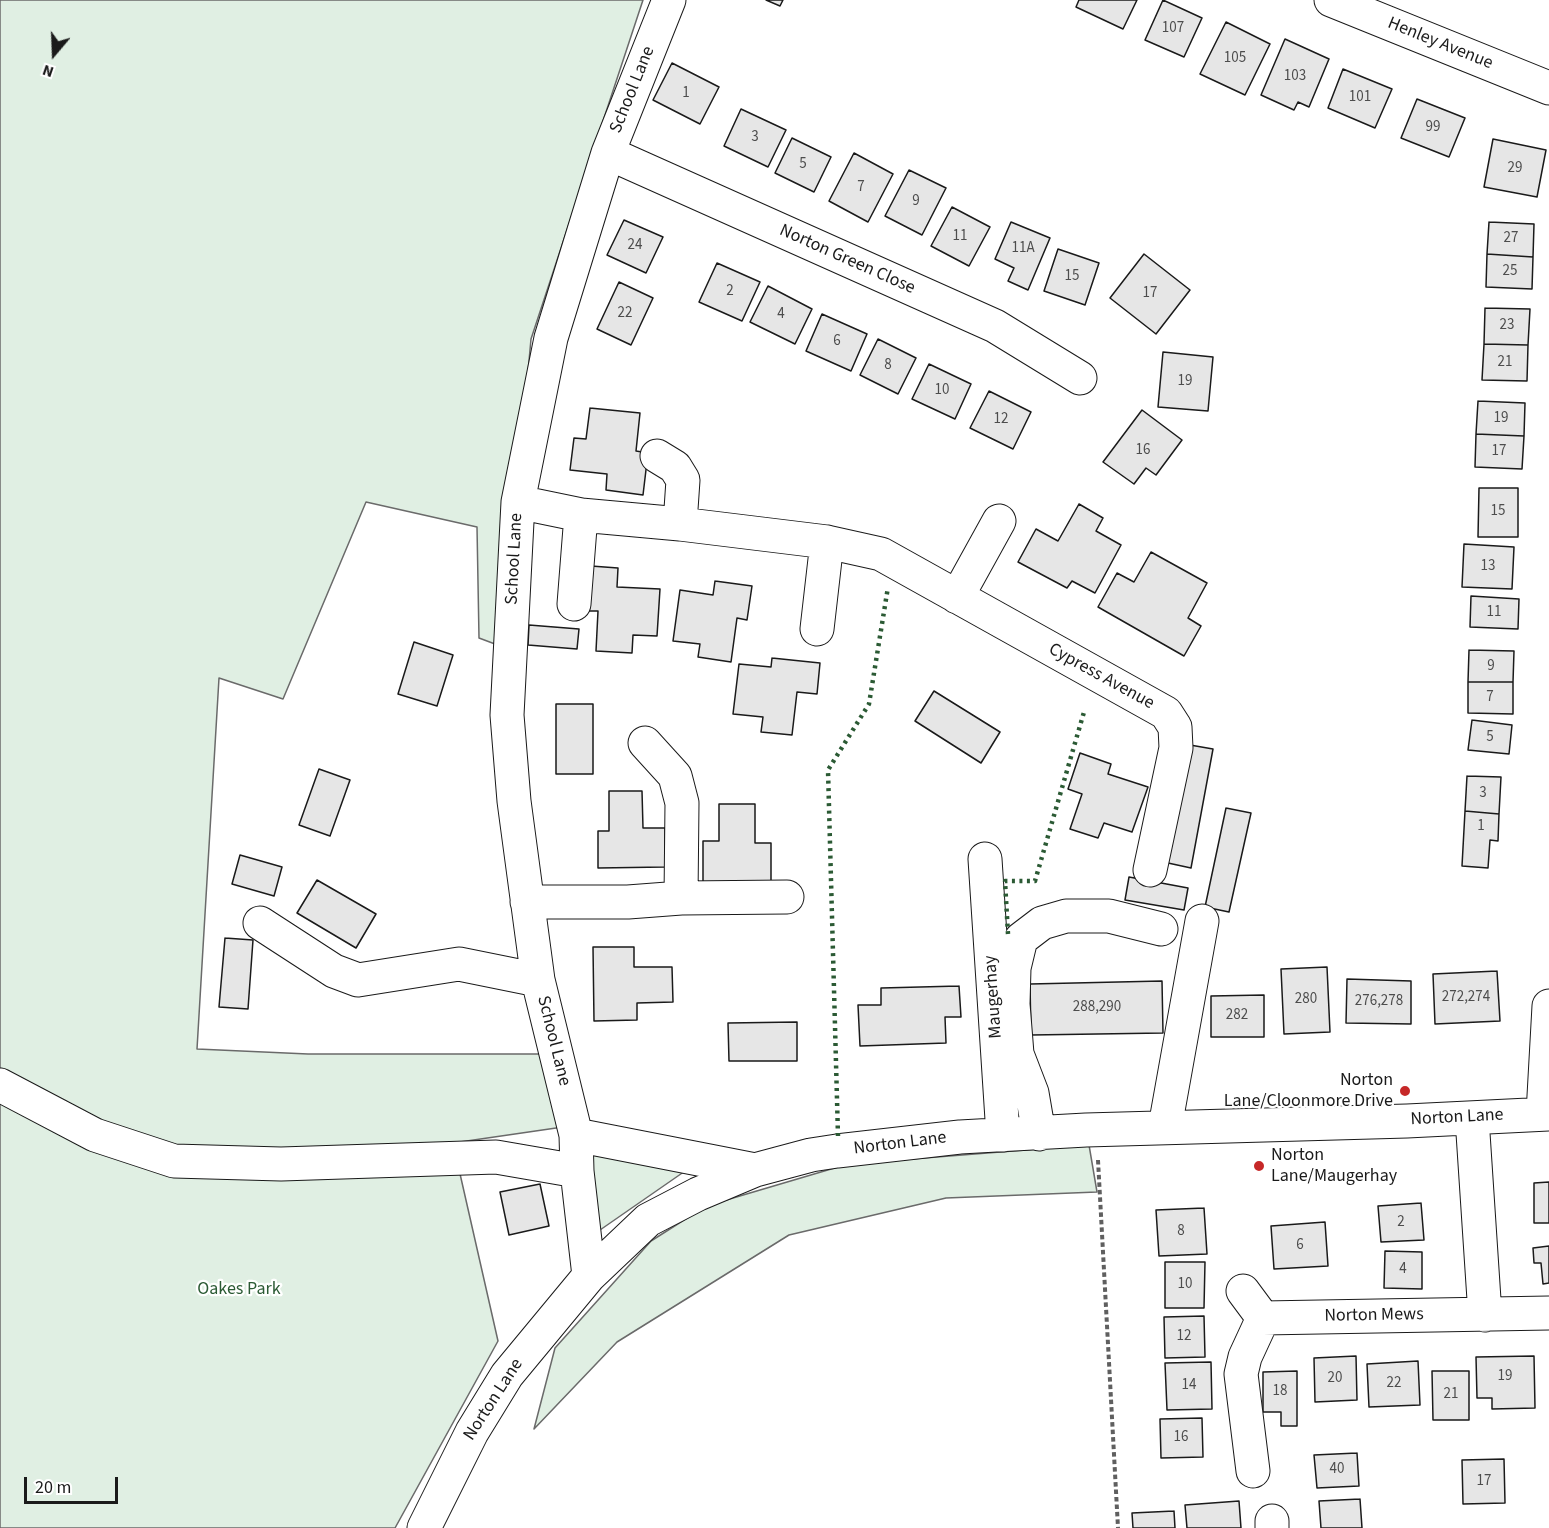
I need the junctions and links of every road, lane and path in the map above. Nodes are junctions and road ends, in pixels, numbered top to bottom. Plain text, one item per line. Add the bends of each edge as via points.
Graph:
1 (669, 0) edge
2 (1331, 0) edge
3 (1549, 88) edge
4 (608, 153) junction
5 (1080, 378) dead end
6 (657, 456) dead end
7 (518, 502) junction
8 (581, 515) junction
9 (999, 521) dead end
10 (680, 524) junction
11 (827, 543) junction
12 (957, 597) junction
13 (574, 604) dead end
14 (817, 629) dead end
15 (645, 743) dead end
16 (985, 859) dead end
17 (1150, 870) dead end
18 (787, 897) dead end
19 (681, 898) junction
20 (527, 902) junction
21 (1202, 921) dead end
22 (260, 923) dead end
23 (1161, 929) dead end
24 (538, 980) junction
25 (1549, 1006) edge
26 (0, 1085) edge
27 (1546, 1114) edge
28 (1472, 1118) junction
29 (1165, 1127) junction
30 (1094, 1130) junction
31 (1039, 1134) junction
32 (576, 1135) junction
33 (1003, 1135) junction
34 (755, 1170) junction
35 (577, 1171) junction
36 (589, 1276) junction
37 (1242, 1291) dead end
38 (1549, 1313) edge
39 (1485, 1315) junction
40 (1263, 1318) junction
41 (1253, 1472) dead end
42 (424, 1528) edge
43 (1118, 1528) edge

1 - 4 street, School Lane
2 - 3 street, Henley Avenue
4 - 5 street, Norton Green Close via 995,326
4 - 7 street, School Lane via 550,338
6 - 10 street via 675,467 683,480
7 - 8 street, Cypress Avenue
7 - 20 street, School Lane via 507,715
8 - 10 street, Cypress Avenue
8 - 13 street
9 - 12 street
10 - 11 street, Cypress Avenue
11 - 12 street, Cypress Avenue via 880,554
11 - 14 street
12 - 17 street, Cypress Avenue via 1166,713 1175,727 1176,748
15 - 19 street via 675,776 682,803
16 - 33 street, Maugerhay
18 - 19 street
19 - 20 street via 628,903
20 - 24 street, School Lane
21 - 29 street
22 - 24 street via 334,971 358,980 459,964
23 - 31 street via 1109,916 1066,916 1042,923 1021,939 1014,968 1017,1054 1032,1093
24 - 32 street, School Lane
25 - 27 street
26 - 35 street via 95,1135 174,1161 281,1164 496,1157
27 - 28 street, Norton Lane
28 - 29 street, Norton Lane
28 - 39 street
29 - 30 street, Norton Lane
30 - 31 street, Norton Lane
30 - 43 path via 1100,1174
31 - 33 street, Norton Lane
32 - 34 street
32 - 35 street, School Lane
33 - 34 street, Norton Lane via 879,1145 811,1155
34 - 36 street, Norton Lane via 648,1220
35 - 36 street, School Lane
36 - 42 street, Norton Lane via 507,1375 472,1431
37 - 40 street
38 - 39 street, Norton Mews
39 - 40 street, Norton Mews
40 - 41 street via 1241,1374

